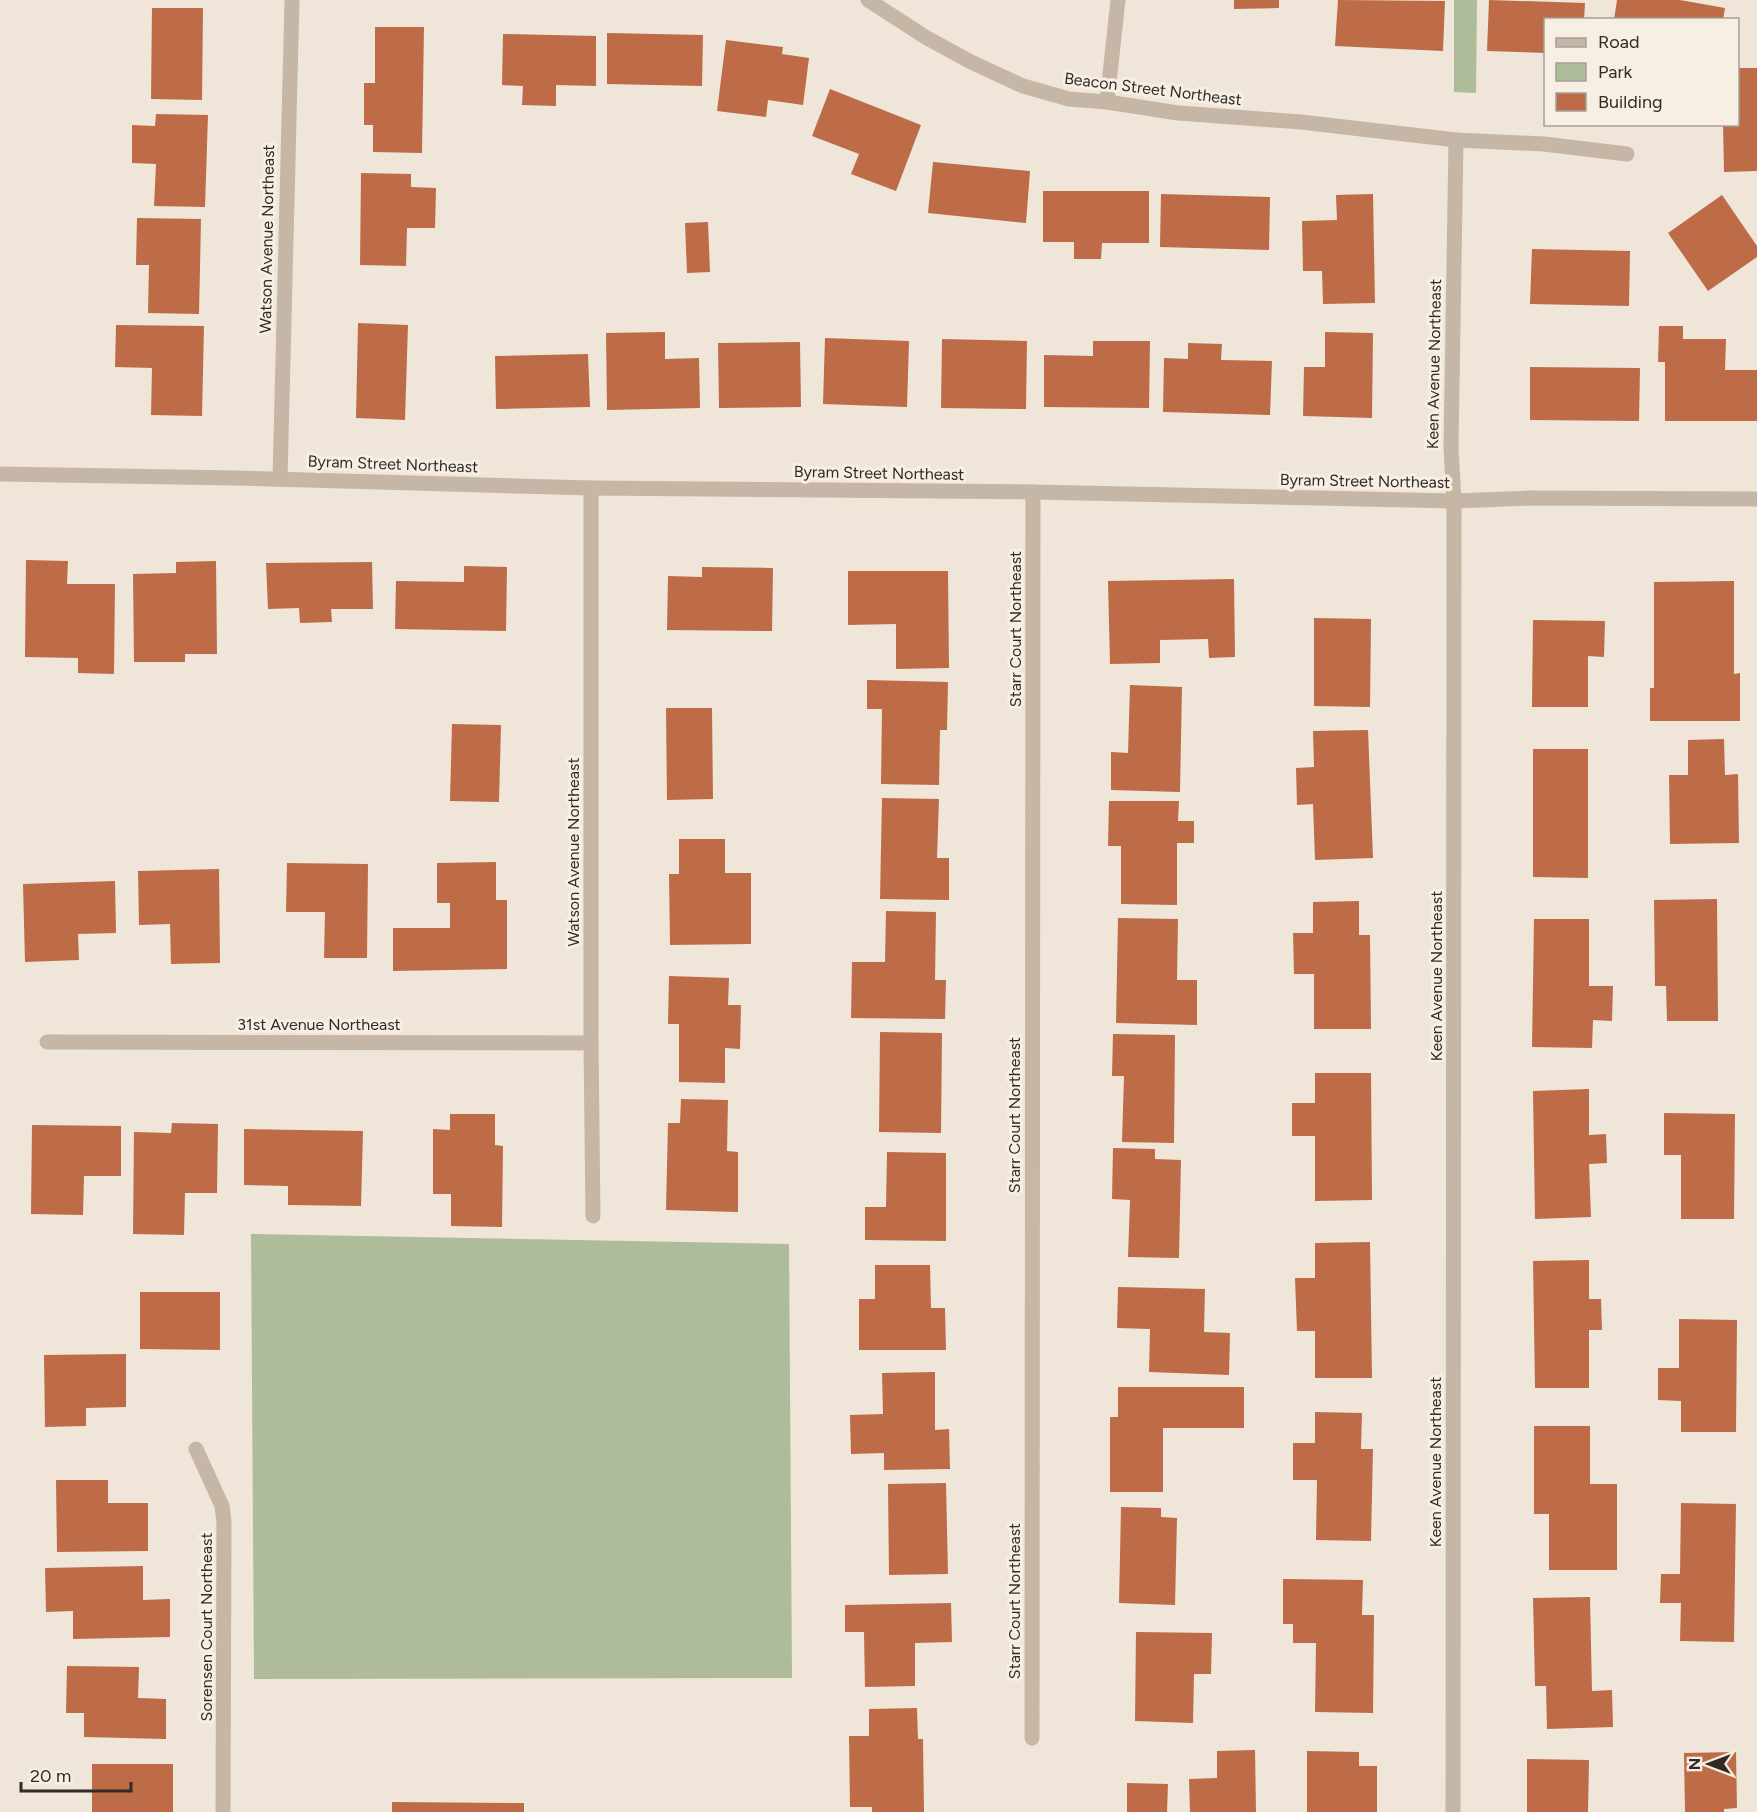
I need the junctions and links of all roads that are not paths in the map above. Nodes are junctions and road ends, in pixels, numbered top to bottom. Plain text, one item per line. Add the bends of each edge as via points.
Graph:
1 (291, 0) edge
2 (868, 0) edge
3 (1119, 0) edge
4 (1107, 102) junction
5 (1456, 140) junction
6 (1627, 154) dead end
7 (0, 474) edge
8 (280, 479) junction
9 (591, 488) junction
10 (1033, 492) junction
11 (1757, 499) edge
12 (1454, 501) junction
13 (47, 1042) dead end
14 (591, 1043) junction
15 (593, 1215) dead end
16 (196, 1449) dead end
17 (1032, 1738) dead end
18 (223, 1812) edge
19 (1453, 1812) edge

1 - 8 street, Watson Avenue Northeast
2 - 4 street, Beacon Street Northeast via 927,38 1023,86 1069,99
3 - 4 street
4 - 5 street, Beacon Street Northeast via 1178,113
5 - 6 street, Beacon Street Northeast via 1544,144
5 - 12 street, Keen Avenue Northeast via 1450,448
7 - 8 street, Byram Street Northeast
8 - 9 street, Byram Street Northeast
9 - 10 street, Byram Street Northeast
9 - 14 street, Watson Avenue Northeast
10 - 12 street, Byram Street Northeast
10 - 17 street, Starr Court Northeast
11 - 12 street, Byram Street Northeast
12 - 19 street, Keen Avenue Northeast
13 - 14 street, 31st Avenue Northeast
14 - 15 street, Watson Avenue Northeast
16 - 18 street, Sorensen Court Northeast via 222,1506 224,1522

